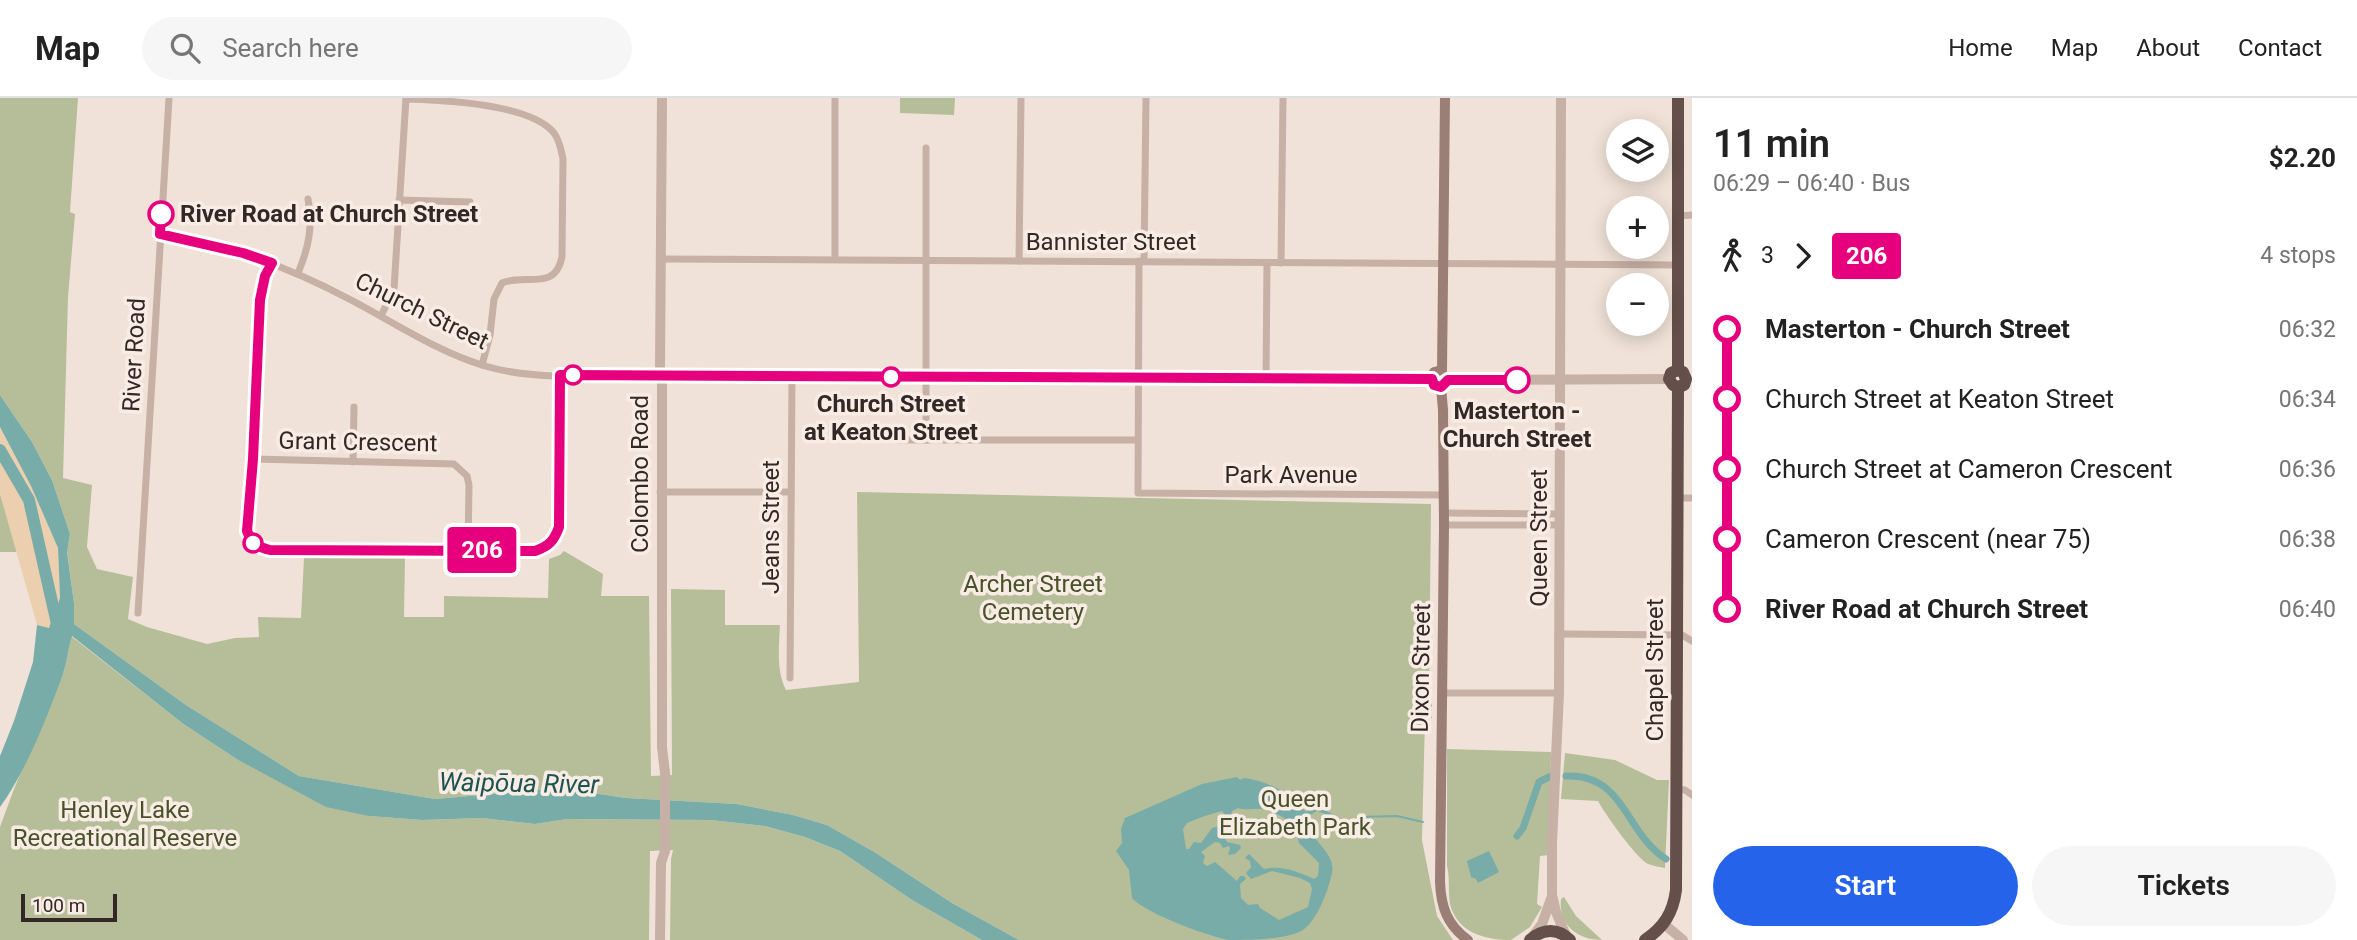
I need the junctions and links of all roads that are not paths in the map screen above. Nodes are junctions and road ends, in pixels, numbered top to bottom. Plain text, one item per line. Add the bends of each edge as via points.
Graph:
1 (169, 98) edge
2 (662, 98) edge
3 (835, 98) edge
4 (1021, 98) edge
5 (1146, 98) edge
6 (1283, 98) edge
7 (1445, 98) edge
8 (1561, 98) edge
9 (1678, 98) edge
10 (406, 99) edge
11 (926, 148) dead end
12 (308, 199) dead end
13 (400, 200) junction
14 (470, 202) dead end
15 (1686, 216) edge
16 (160, 234) junction
17 (661, 259) junction
18 (835, 259) junction
19 (926, 260) junction
20 (1019, 261) junction
21 (1142, 261) junction
22 (1267, 262) junction
23 (272, 263) junction
24 (1281, 263) junction
25 (1442, 264) junction
26 (1561, 265) junction
27 (1679, 265) junction
28 (298, 273) junction
29 (381, 316) junction
30 (482, 365) junction
31 (560, 375) junction
32 (661, 375) junction
33 (792, 376) junction
34 (925, 377) junction
35 (1138, 378) junction
36 (1266, 379) junction
37 (1432, 379) joint
38 (1444, 379) junction
39 (1681, 379) edge
40 (1560, 380) junction
41 (354, 407) dead end
42 (898, 440) dead end
43 (926, 440) junction
44 (1138, 440) junction
45 (253, 459) junction
46 (353, 461) junction
47 (660, 492) junction
48 (790, 492) junction
49 (1444, 495) junction
50 (1677, 498) junction
51 (1692, 498) edge
52 (1444, 519) junction
53 (1560, 520) junction
54 (468, 550) junction
55 (138, 613) dead end
56 (1560, 634) junction
57 (1675, 636) junction
58 (1692, 641) edge
59 (790, 678) dead end
60 (1442, 693) junction
61 (1559, 693) junction
62 (1676, 789) junction
63 (1692, 794) edge
64 (1552, 895) junction
65 (1664, 924) junction
66 (1569, 938) edge
67 (1531, 939) edge
68 (660, 940) edge
69 (1468, 940) edge
70 (1645, 940) edge
71 (1683, 940) edge

1 - 16 street, River Road
2 - 17 street, Colombo Road
3 - 18 street
4 - 20 street
5 - 21 street
6 - 24 street
7 - 25 main road, Dixon Street
8 - 26 street, Queen Street
9 - 15 highway, Chapel Street
10 - 13 street
10 - 30 street via 481,104 536,120 555,134 560,144 560,268 545,279 502,283 494,299
11 - 19 street
12 - 28 street via 310,242
13 - 14 street
13 - 29 street via 394,289
15 - 27 highway, Chapel Street
16 - 23 street, Church Street
16 - 55 street, River Road
17 - 18 street, Bannister Street
17 - 32 street, Colombo Road
18 - 19 street, Bannister Street
19 - 20 street, Bannister Street
19 - 34 street
20 - 21 street, Bannister Street
21 - 22 street, Bannister Street
21 - 35 street
22 - 24 street, Bannister Street
22 - 36 street
23 - 28 street, Church Street
23 - 45 street via 260,300
24 - 25 street, Bannister Street
25 - 26 street, Bannister Street
25 - 38 main road, Dixon Street
26 - 27 street, Bannister Street
26 - 40 street, Queen Street
27 - 39 highway, Chapel Street
28 - 29 street, Church Street
29 - 30 street, Church Street
30 - 31 street, Church Street
31 - 32 street, Church Street
31 - 54 street via 556,538 535,551
32 - 33 street, Church Street
32 - 47 street, Colombo Road
33 - 34 street, Church Street
33 - 48 street, Jeans Street
34 - 35 street, Church Street
34 - 43 street
35 - 36 street, Church Street
35 - 44 street
36 - 37 street, Church Street
37 - 38 main road via 1434,372
38 - 40 street
38 - 49 main road, Dixon Street
39 - 40 street
39 - 50 highway, Chapel Street
40 - 53 street, Queen Street
41 - 46 street
42 - 43 street
43 - 44 street
44 - 49 street, Park Avenue via 1138,494
45 - 46 street, Grant Crescent
45 - 54 street via 247,531 258,547
46 - 54 street, Grant Crescent via 454,464 467,476 469,485
47 - 48 street
47 - 68 street, Colombo Road
48 - 59 street, Jeans Street
49 - 52 main road, Dixon Street
50 - 51 street
50 - 57 highway, Chapel Street
52 - 53 street
52 - 60 main road, Dixon Street
53 - 56 street, Queen Street
56 - 57 street
56 - 61 street, Queen Street
57 - 58 street
57 - 62 highway, Chapel Street
60 - 61 street
60 - 69 main road, Dixon Street via 1440,896 1447,919
61 - 64 street, Queen Street
62 - 63 street
62 - 65 highway, Chapel Street via 1676,890
64 - 66 street, Queen Street
64 - 67 street, Queen Street
65 - 70 highway, Chapel Street
65 - 71 street
66 - 67 highway via 1545,931

